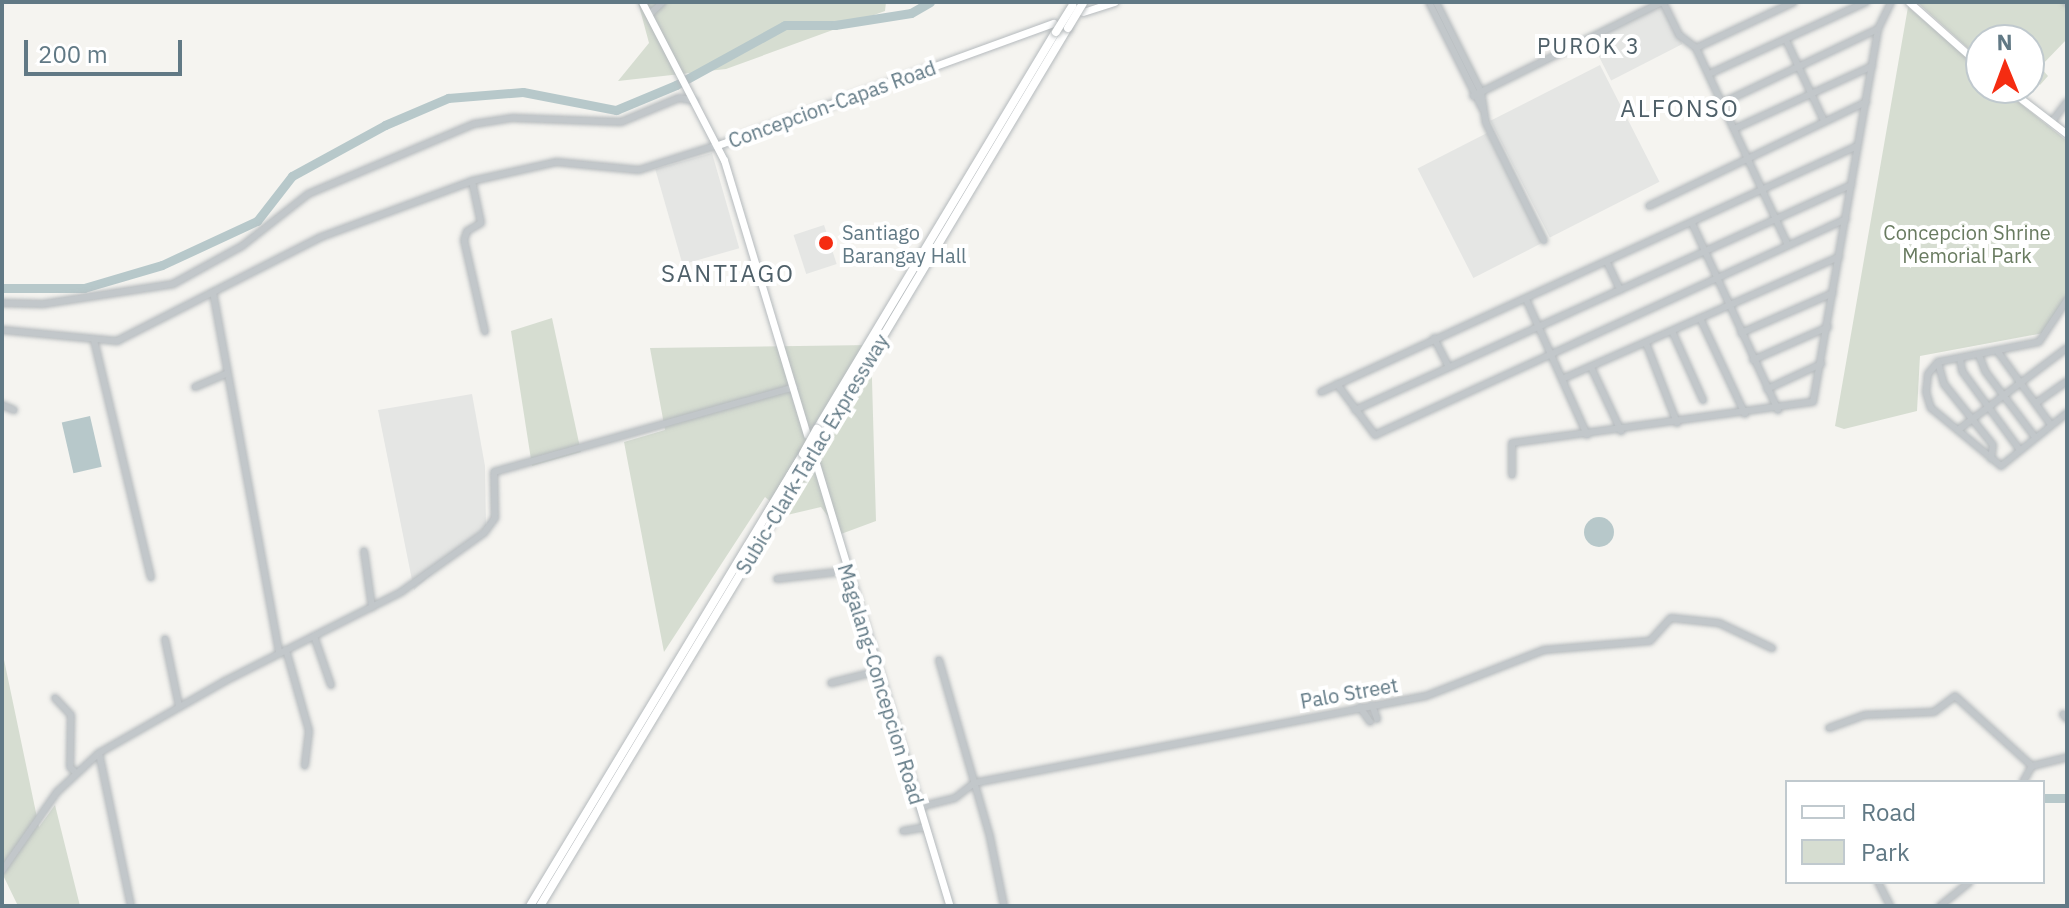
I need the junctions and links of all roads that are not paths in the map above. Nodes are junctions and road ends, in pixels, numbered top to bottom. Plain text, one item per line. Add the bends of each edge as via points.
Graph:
1 (642, 2) edge
2 (663, 2) edge
3 (1114, 2) edge
4 (1429, 2) edge
5 (1436, 2) edge
6 (1641, 2) edge
7 (1662, 2) edge
8 (1794, 2) edge
9 (1866, 2) edge
10 (1891, 2) edge
11 (1909, 2) edge
12 (1073, 4) edge
13 (1083, 6) edge
14 (1644, 11) junction
15 (651, 13) junction
16 (1055, 27) junction
17 (1878, 29) junction
18 (1786, 40) junction
19 (1696, 48) junction
20 (1965, 52) edge
21 (1799, 66) junction
22 (1872, 66) junction
23 (1709, 74) junction
24 (1481, 92) junction
25 (1812, 92) junction
26 (1473, 96) junction
27 (694, 98) junction
28 (1866, 102) junction
29 (2067, 102) edge
30 (1722, 103) junction
31 (2027, 104) edge
32 (1484, 111) junction
33 (1824, 121) junction
34 (2051, 123) junction
35 (1734, 129) junction
36 (2067, 134) edge
37 (718, 145) junction
38 (1857, 146) junction
39 (1748, 157) junction
40 (472, 181) junction
41 (1851, 185) junction
42 (1762, 188) junction
43 (1649, 206) dead end
44 (1775, 217) junction
45 (1846, 219) junction
46 (1692, 223) junction
47 (1544, 241) dead end
48 (1788, 245) junction
49 (1705, 251) junction
50 (1839, 257) junction
51 (1607, 262) junction
52 (1715, 278) junction
53 (1620, 290) junction
54 (213, 292) junction
55 (1833, 293) junction
56 (1526, 299) junction
57 (2067, 300) edge
58 (2, 303) edge
59 (1727, 305) junction
60 (1700, 318) junction
61 (1539, 327) junction
62 (1828, 327) junction
63 (2, 330) edge
64 (1672, 331) junction
65 (485, 332) dead end
66 (1741, 333) junction
67 (1434, 338) junction
68 (94, 340) junction
69 (1646, 343) junction
70 (2067, 348) edge
71 (1998, 352) junction
72 (1551, 354) junction
73 (1979, 355) junction
74 (1960, 358) junction
75 (1753, 360) junction
76 (1938, 362) junction
77 (1821, 364) junction
78 (1448, 366) junction
79 (1591, 367) junction
80 (226, 374) junction
81 (1562, 379) junction
82 (2067, 381) edge
83 (2020, 383) junction
84 (1337, 384) junction
85 (195, 387) dead end
86 (794, 387) junction
87 (1767, 389) junction
88 (1321, 392) dead end
89 (2004, 395) junction
90 (1703, 400) dead end
91 (2036, 403) junction
92 (2, 405) edge
93 (1988, 406) junction
94 (14, 410) dead end
95 (1355, 410) junction
96 (1778, 410) junction
97 (2067, 413) edge
98 (1745, 414) junction
99 (1973, 419) junction
100 (1677, 423) junction
101 (2051, 425) junction
102 (1958, 430) junction
103 (1621, 431) junction
104 (807, 435) dead end
105 (1587, 435) junction
106 (2035, 437) junction
107 (2019, 449) junction
108 (1991, 459) junction
109 (815, 460) dead end
110 (1512, 475) dead end
111 (364, 551) dead end
112 (846, 571) junction
113 (151, 577) dead end
114 (777, 579) dead end
115 (372, 607) junction
116 (314, 636) junction
117 (165, 639) dead end
118 (1772, 648) dead end
119 (283, 652) junction
120 (939, 660) dead end
121 (878, 671) junction
122 (831, 683) dead end
123 (331, 685) dead end
124 (55, 698) dead end
125 (1408, 699) junction
126 (1372, 705) junction
127 (179, 706) junction
128 (1415, 707) dead end
129 (1356, 708) junction
130 (1352, 718) dead end
131 (1829, 728) dead end
132 (99, 753) junction
133 (2067, 757) edge
134 (305, 766) dead end
135 (2032, 766) junction
136 (76, 773) junction
137 (2024, 780) edge
138 (974, 783) junction
139 (918, 807) junction
140 (925, 827) junction
141 (903, 831) dead end
142 (2, 871) edge
143 (1879, 884) edge
144 (1968, 884) edge
145 (131, 906) edge
146 (530, 906) edge
147 (540, 906) edge
148 (950, 906) edge
149 (1004, 906) edge
150 (1890, 906) edge
151 (1940, 906) edge

1 - 15 main road, Concepcion-Capas Road
2 - 15 street
3 - 13 main road
4 - 26 street
5 - 24 street
6 - 14 street
7 - 14 street
7 - 19 street via 1679,35
8 - 19 street
9 - 18 street
10 - 17 street
11 - 20 main road
12 - 16 highway, Subic-Clark-Tarlac Expressway, bridge
13 - 147 highway, Subic-Clark-Tarlac Expressway, bridge
14 - 24 street
15 - 27 main road, Concepcion-Capas Road
16 - 37 main road, Concepcion-Capas Road
16 - 146 highway, Subic-Clark-Tarlac Expressway, bridge
17 - 21 street
17 - 22 street
18 - 21 street
18 - 23 street
19 - 23 street
21 - 25 street
21 - 30 street
22 - 25 street
22 - 28 street
23 - 30 street
24 - 26 street
24 - 32 street
25 - 33 street
25 - 35 street
26 - 32 street
27 - 37 main road, Concepcion-Capas Road
27 - 58 street via 679,98 621,122 513,118 474,124 308,194 230,254 173,284 43,304
28 - 33 street
28 - 38 street
29 - 34 street
30 - 35 street
31 - 34 main road
32 - 47 street
33 - 39 street
34 - 36 main road
35 - 39 street
37 - 40 street via 639,170 556,162
37 - 86 main road
38 - 41 street
38 - 42 street
39 - 42 street
39 - 43 street
40 - 54 street via 321,237
40 - 65 street via 481,223 467,231 464,240
41 - 44 street
41 - 45 street
42 - 44 street
42 - 46 street
44 - 48 street
44 - 49 street
45 - 48 street
45 - 50 street
46 - 49 street
46 - 51 street
48 - 52 street
49 - 52 street
49 - 53 street
50 - 55 street
50 - 59 street
51 - 53 street
51 - 56 street
52 - 59 street
52 - 72 street
53 - 61 street
54 - 68 street via 122,340
54 - 80 street
55 - 62 street
55 - 66 street
56 - 61 street
56 - 67 street
57 - 71 street via 2039,342
59 - 60 street
59 - 66 street
60 - 64 street
60 - 98 street
61 - 72 street
61 - 78 street
62 - 75 street
62 - 77 street
63 - 68 street
64 - 69 street
64 - 90 street
66 - 75 street
67 - 78 street
67 - 84 street
68 - 113 street
69 - 79 street
69 - 100 street
70 - 83 street
71 - 73 street
71 - 83 street
72 - 81 street
72 - 95 street via 1375,435
73 - 74 street
73 - 89 street
74 - 76 street
74 - 93 street via 1962,371
75 - 87 street
76 - 99 street via 1944,384
76 - 102 street via 1928,374 1926,400
77 - 87 street
77 - 96 street via 1813,402
78 - 95 street
79 - 81 street
79 - 103 street
80 - 85 street
80 - 119 street
81 - 105 street
82 - 91 street
83 - 89 street
83 - 91 street
84 - 88 street
84 - 95 street
86 - 104 main road
86 - 115 street via 500,469 491,480 492,525
87 - 96 street
89 - 93 street
89 - 106 street
91 - 101 street
92 - 94 street
93 - 99 street
93 - 107 street
96 - 98 street
97 - 101 street
98 - 100 street
99 - 102 street
99 - 108 street via 1993,445
100 - 103 street
101 - 106 street
102 - 108 street
103 - 105 street
105 - 110 street via 1510,444
106 - 107 street
107 - 108 street via 2001,466
109 - 112 main road, Magalang-Concepcion Road
111 - 115 street
112 - 114 street
112 - 121 main road, Magalang-Concepcion Road
115 - 116 street
116 - 119 street
116 - 123 street
117 - 127 street
118 - 125 street, Palo Street via 1719,623 1671,618 1650,641 1544,650
119 - 127 street
119 - 134 street via 309,731
120 - 138 street
121 - 122 street
121 - 139 main road, Magalang-Concepcion Road
124 - 136 street via 71,715 70,767
125 - 126 street, Palo Street
125 - 128 street
126 - 129 street, Palo Street
126 - 129 street via 1374,721
127 - 132 street
129 - 130 street
129 - 138 street, Palo Street
131 - 135 street via 1865,715 1934,712 1955,696
132 - 136 street
132 - 145 street
133 - 135 street
135 - 137 street
136 - 142 street
138 - 139 street, Palo Street via 955,798
138 - 149 street
139 - 140 main road, Magalang-Concepcion Road
140 - 141 street
140 - 148 main road, Magalang-Concepcion Road
143 - 150 street
144 - 151 street

